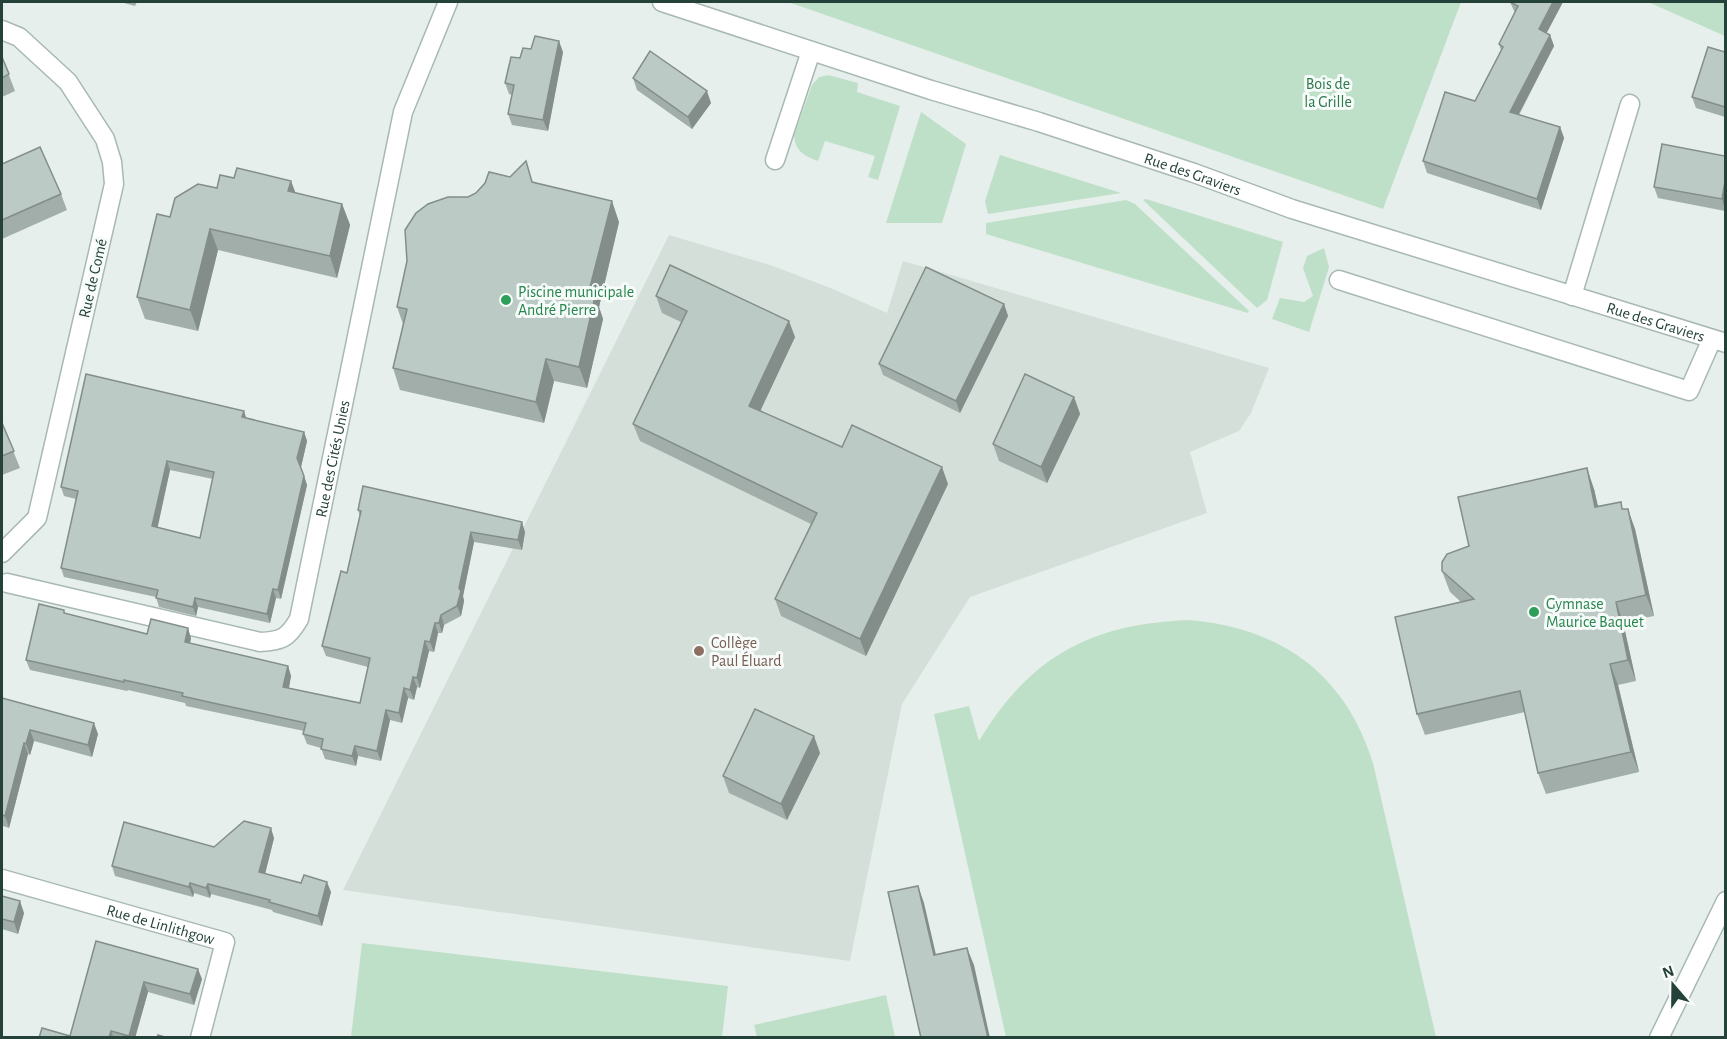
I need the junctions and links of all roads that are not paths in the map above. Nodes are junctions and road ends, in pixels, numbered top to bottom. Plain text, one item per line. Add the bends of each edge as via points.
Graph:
1 (448, 2) edge
2 (662, 2) edge
3 (2, 30) edge
4 (811, 51) junction
5 (1630, 104) dead end
6 (775, 160) dead end
7 (1339, 280) dead end
8 (1572, 296) junction
9 (1719, 341) edge
10 (2, 554) edge
11 (4, 587) edge
12 (2, 879) edge
13 (1725, 901) edge
14 (200, 1038) edge
15 (1659, 1038) edge

1 - 11 street, Rue des Cités Unies via 403,112 299,619 294,628 286,637 260,642
2 - 4 street, Rue des Graviers
3 - 10 street, Rue de Comé via 18,37 68,82 105,139 114,184 37,518
4 - 6 street
4 - 8 street, Rue des Graviers
5 - 8 street
7 - 9 street via 1689,391
8 - 9 street, Rue des Graviers
10 - 11 street via 8,568
12 - 14 street, Rue de Linlithgow via 225,942
13 - 15 street

